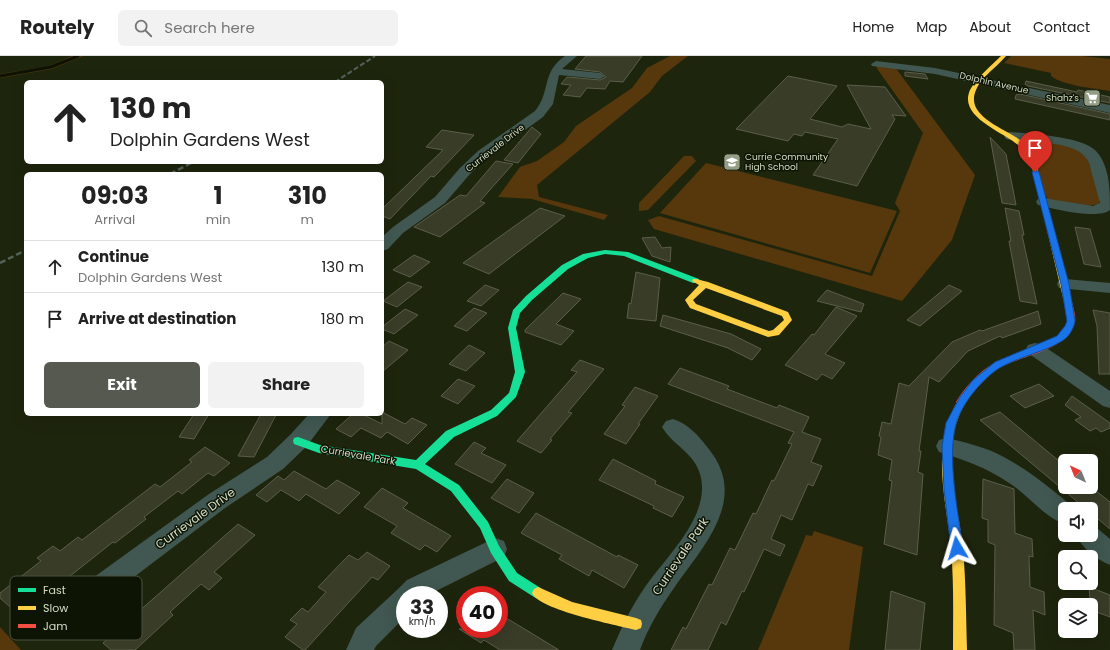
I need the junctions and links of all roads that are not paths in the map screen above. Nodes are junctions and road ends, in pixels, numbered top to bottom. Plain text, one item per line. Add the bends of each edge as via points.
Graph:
1 (572, 56) edge
2 (1004, 56) edge
3 (876, 64) dead end
4 (555, 71) junction
5 (600, 76) dead end
6 (981, 81) junction
7 (1110, 109) edge
8 (1010, 136) junction
9 (1043, 202) junction
10 (384, 244) edge
11 (705, 284) junction
12 (1065, 284) junction
13 (1110, 288) edge
14 (1035, 350) junction
15 (1110, 401) edge
16 (319, 416) edge
17 (673, 427) dead end
18 (298, 441) junction
19 (947, 446) junction
20 (418, 465) junction
21 (1058, 508) edge
22 (1096, 542) edge
23 (495, 549) junction
24 (1110, 554) edge
25 (116, 576) edge
26 (420, 586) edge
27 (396, 608) edge
28 (636, 624) junction
29 (360, 650) edge
30 (626, 650) edge
31 (960, 650) edge

1 - 4 street
2 - 6 street
3 - 6 street, Dolphin Avenue via 935,71
4 - 5 street
4 - 10 street, Currievale Drive via 547,104 539,114 483,154 465,170 440,200 398,230
6 - 7 street, Dolphin Avenue
6 - 8 street via 970,94 972,107 978,116
8 - 9 street via 1032,157
8 - 9 street via 1066,142 1084,148 1092,154 1108,204 1102,209 1093,210
9 - 12 street
11 - 11 street via 785,314 788,320 776,333 768,334 693,306 689,300
11 - 20 street via 625,254 605,252 586,256 565,268 516,312 512,328 520,372 513,395 494,413 450,434
12 - 13 street
12 - 14 street via 1070,327 1060,338
14 - 15 street
14 - 19 street via 999,364 976,382 951,423
16 - 18 street, Currievale Drive
17 - 28 street, Currievale Park via 703,456 710,470 714,491 711,510
18 - 20 street, Currievale Park via 319,449
18 - 25 street, Currievale Drive via 274,463 217,501
19 - 21 street via 981,457
19 - 31 street via 957,548
20 - 23 street, Currievale Park via 455,488 484,525
22 - 24 street
23 - 26 street
23 - 28 street, Currievale Park via 512,577 546,598 594,614
27 - 29 street via 366,637
28 - 30 street, Currievale Park

